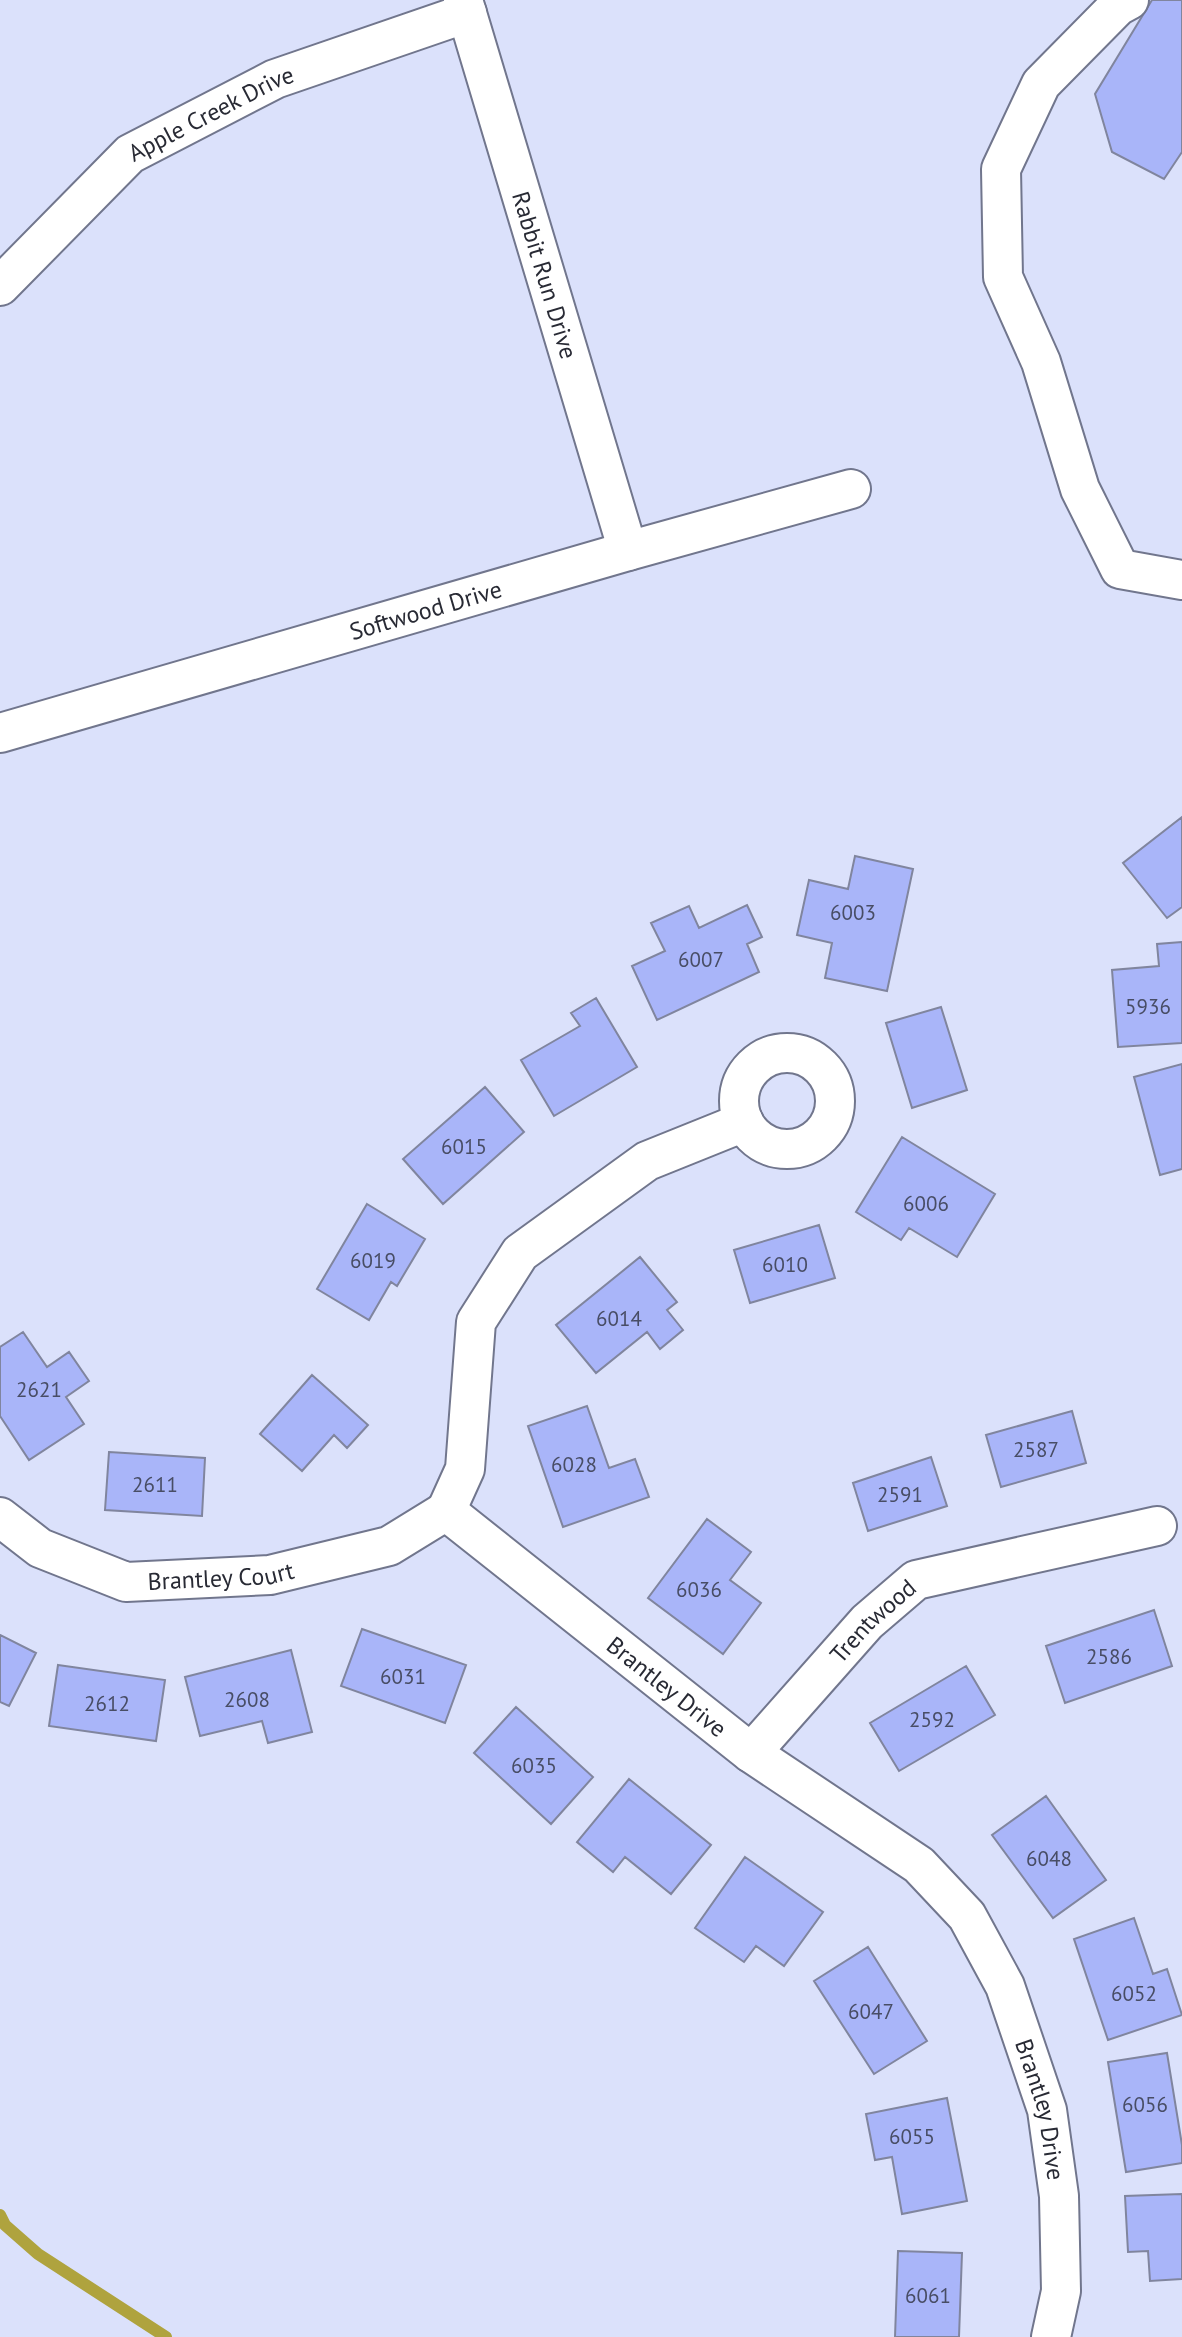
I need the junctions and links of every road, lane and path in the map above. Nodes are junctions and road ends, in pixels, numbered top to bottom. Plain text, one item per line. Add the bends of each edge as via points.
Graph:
1 (1129, 0) edge
2 (465, 6) edge
3 (0, 286) edge
4 (850, 489) dead end
5 (628, 551) junction
6 (1182, 580) edge
7 (0, 733) edge
8 (744, 1122) dead end
9 (446, 1511) junction
10 (0, 1517) edge
11 (1157, 1526) dead end
12 (751, 1753) junction
13 (1051, 2337) edge

1 - 6 street via 1041,84 1001,169 1003,277 1041,362 1080,489 1120,569
2 - 3 street, Apple Creek Drive via 275,79 130,154
2 - 5 street, Rabbit Run Drive
4 - 5 street, Softwood Drive
5 - 7 street, Softwood Drive
8 - 9 street via 647,1161 520,1253 476,1322 465,1469
9 - 10 street, Brantley Court via 389,1546 270,1574 126,1582 40,1548
9 - 12 street, Brantley Drive
11 - 12 street, Trentwood via 916,1580 867,1622
12 - 13 street, Brantley Drive via 919,1865 967,1916 1005,1986 1047,2110 1059,2196 1061,2291

